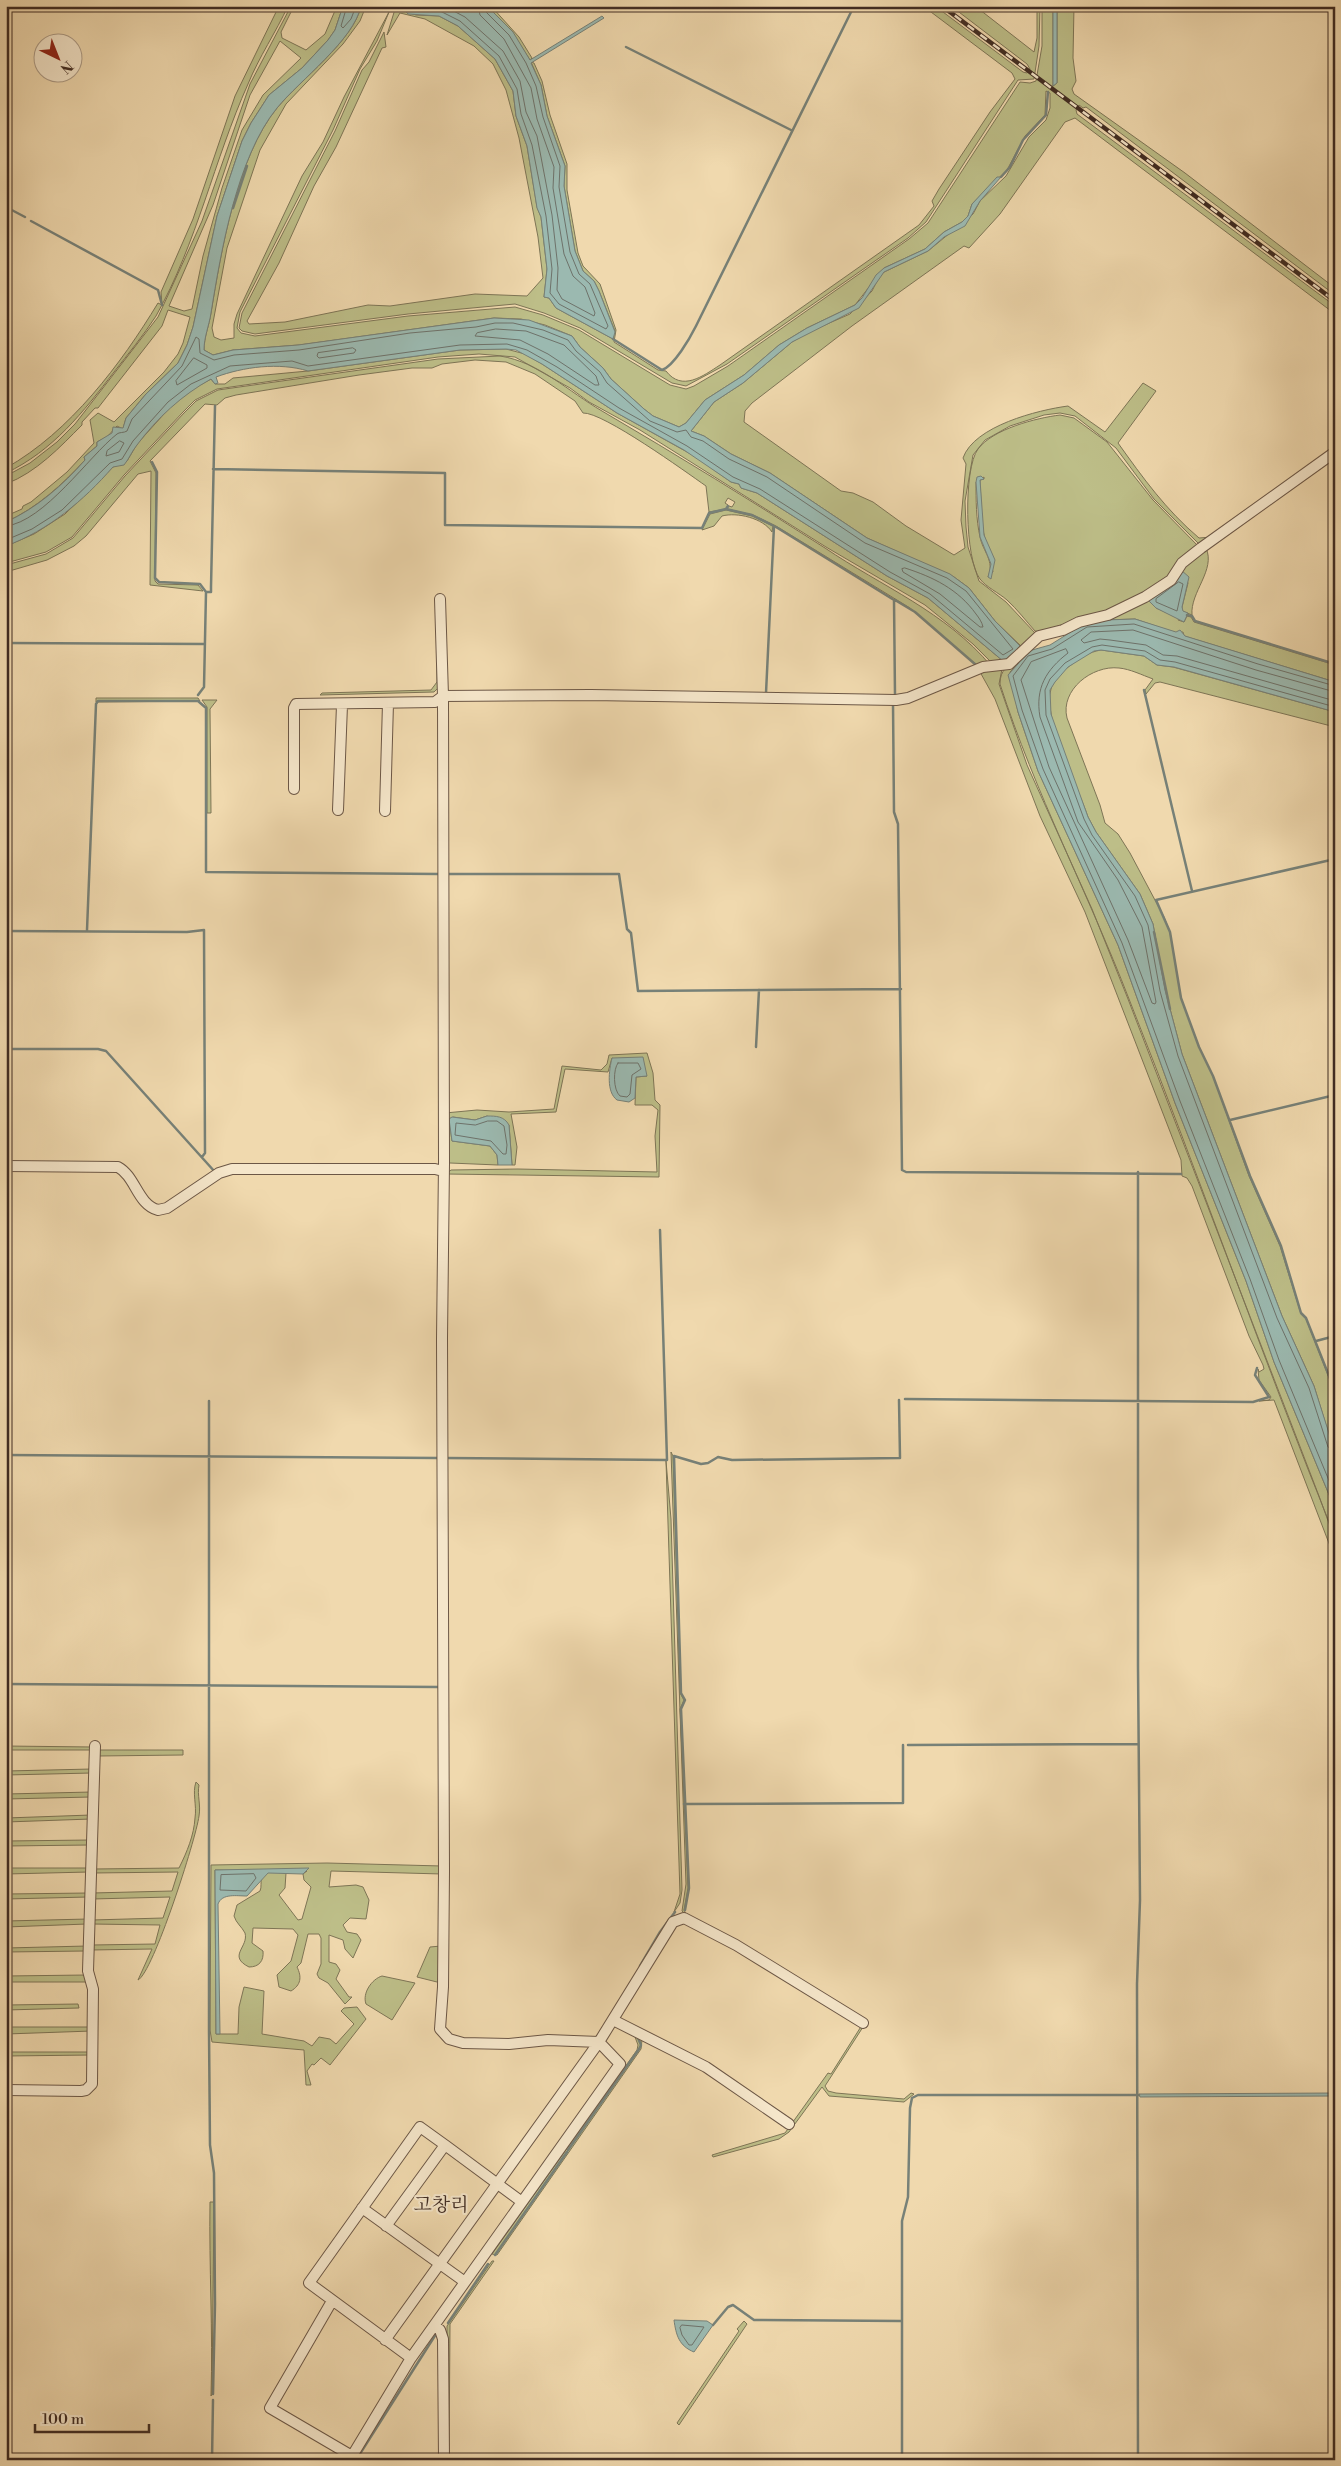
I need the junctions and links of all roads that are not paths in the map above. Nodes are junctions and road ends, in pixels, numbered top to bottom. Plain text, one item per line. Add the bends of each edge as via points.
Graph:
1 (1335, 452) edge
2 (440, 600) dead end
3 (443, 696) junction
4 (388, 702) junction
5 (342, 705) junction
6 (294, 789) dead end
7 (338, 810) dead end
8 (385, 812) dead end
9 (6, 1166) edge
10 (443, 1171) junction
11 (95, 1746) dead end
12 (613, 2020) junction
13 (863, 2023) dead end
14 (599, 2042) junction
15 (6, 2090) edge
16 (789, 2124) dead end
17 (445, 2145) junction
18 (497, 2184) junction
19 (522, 2202) junction
20 (362, 2208) junction
21 (386, 2226) junction
22 (439, 2264) junction
23 (465, 2282) junction
24 (332, 2301) junction
25 (435, 2325) junction
26 (385, 2340) junction
27 (411, 2358) junction
28 (444, 2460) edge

1 - 3 street via 1201,548 1182,564 1171,580 1145,597 1108,615 1039,636 1010,664 983,668 908,698
2 - 3 street
3 - 4 street via 435,702
3 - 10 street
4 - 5 street
4 - 8 street
5 - 6 street via 296,704
5 - 7 street
9 - 10 street via 118,1167 126,1173 147,1204 158,1210 167,1208 232,1169
10 - 14 street via 444,1881 440,2028 449,2039 463,2043
11 - 15 street via 88,1971 93,1989 92,2084 86,2090
12 - 13 street via 666,1930 673,1922 684,1918 736,1945
12 - 14 street
12 - 16 street via 706,2067
14 - 18 street
14 - 19 street via 620,2064
17 - 18 street
17 - 20 street via 420,2127
17 - 21 street
18 - 19 street
18 - 22 street
19 - 23 street
20 - 21 street
20 - 24 street via 309,2283
21 - 22 street
22 - 23 street
22 - 26 street
23 - 25 street
24 - 26 street
24 - 27 street via 270,2408 352,2456
25 - 27 street
25 - 28 street via 443,2339
26 - 27 street

